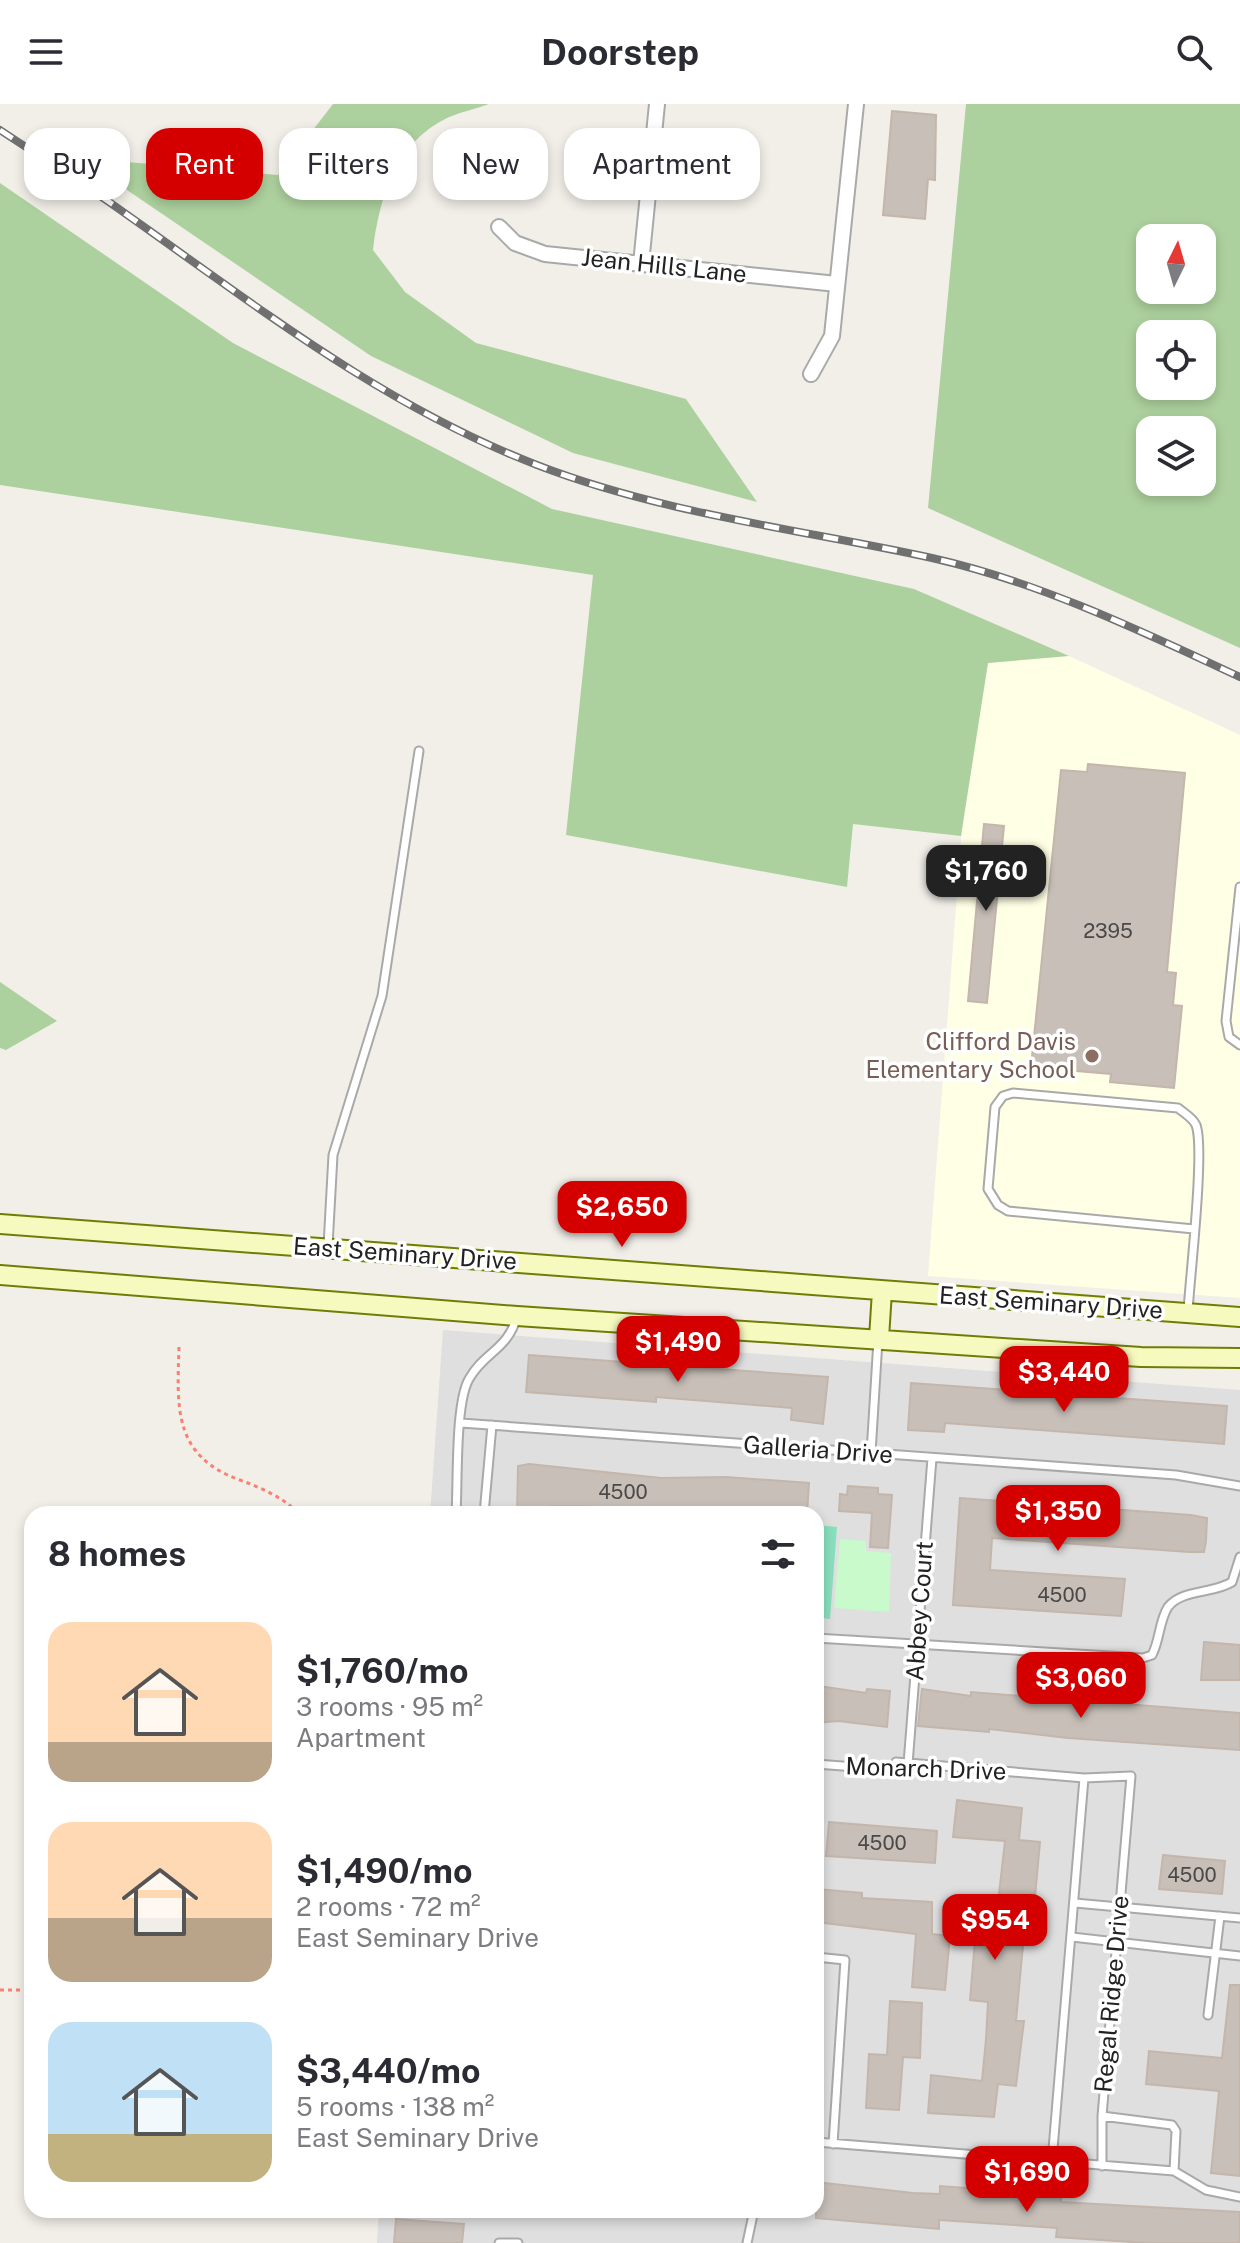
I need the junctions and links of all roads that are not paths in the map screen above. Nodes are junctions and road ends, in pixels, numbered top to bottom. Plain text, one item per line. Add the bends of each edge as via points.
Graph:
1 (657, 104) edge
2 (856, 104) edge
3 (499, 227) dead end
4 (641, 264) junction
5 (837, 284) junction
6 (811, 374) dead end
7 (419, 751) dead end
8 (1240, 887) edge
9 (1240, 1045) edge
10 (0, 1224) edge
11 (1194, 1229) junction
12 (328, 1248) junction
13 (0, 1275) edge
14 (882, 1291) junction
15 (1188, 1313) junction
16 (517, 1316) junction
17 (1240, 1317) edge
18 (879, 1338) junction
19 (1240, 1358) edge
20 (461, 1423) junction
21 (492, 1425) junction
22 (871, 1453) junction
23 (932, 1458) junction
24 (1240, 1486) edge
25 (456, 1506) edge
26 (485, 1506) edge
27 (1240, 1557) edge
28 (824, 1639) edge
29 (917, 1645) junction
30 (908, 1764) junction
31 (824, 1765) edge
32 (1084, 1778) junction
33 (1126, 1822) joint
34 (1075, 1903) junction
35 (1119, 1907) junction
36 (1220, 1916) junction
37 (1240, 1918) edge
38 (1072, 1937) junction
39 (1116, 1944) junction
40 (1216, 1954) junction
41 (1240, 1956) edge
42 (824, 1958) edge
43 (1208, 2015) dead end
44 (1102, 2116) junction
45 (824, 2143) edge
46 (833, 2144) junction
47 (1052, 2161) junction
48 (1102, 2166) junction
49 (1174, 2171) junction
50 (1240, 2197) edge
51 (752, 2218) edge
52 (499, 2242) edge
53 (518, 2243) edge
54 (747, 2243) edge

1 - 4 street
2 - 5 street
3 - 4 street, Jean Hills Lane via 515,243 545,254
4 - 5 street, Jean Hills Lane
5 - 6 street via 832,336
7 - 12 lane via 382,996 333,1155
8 - 9 lane via 1226,1021 1229,1037
10 - 12 main road, East Seminary Drive
11 - 11 lane via 1199,1138 1195,1122 1178,1108 1013,1093 995,1107 988,1189 998,1205 1008,1211
11 - 15 lane
12 - 14 main road, East Seminary Drive
13 - 16 main road, East Seminary Drive
14 - 15 main road, East Seminary Drive
14 - 18 main road
15 - 17 main road, East Seminary Drive
16 - 18 main road, East Seminary Drive
16 - 20 lane via 512,1337 469,1379
18 - 19 main road, East Seminary Drive via 1141,1357
18 - 22 lane
20 - 21 lane, Galleria Drive
20 - 25 lane
21 - 22 lane, Galleria Drive
21 - 26 lane
22 - 23 lane, Galleria Drive
23 - 24 lane, Galleria Drive via 1176,1475
23 - 29 lane, Abbey Court
27 - 29 lane via 1237,1574 1225,1587 1184,1596 1170,1605 1152,1655 1126,1659
28 - 29 lane
29 - 30 lane, Abbey Court
30 - 31 lane, Monarch Drive via 896,1762 895,1770
30 - 32 lane, Monarch Drive
32 - 33 lane, Monarch Drive via 1131,1776
32 - 34 lane, Regal Ridge Drive
33 - 35 lane, Regal Ridge Drive
34 - 35 lane
34 - 38 lane, Regal Ridge Drive
35 - 36 lane
35 - 39 lane, Regal Ridge Drive
36 - 37 lane
36 - 40 lane
38 - 39 lane
38 - 47 lane, Regal Ridge Drive
39 - 40 lane
39 - 44 lane, Regal Ridge Drive
40 - 41 lane
40 - 43 lane
42 - 46 lane via 845,1960
44 - 48 lane, Regal Ridge Drive
44 - 49 lane via 1172,2125
45 - 46 lane
46 - 47 lane
47 - 48 lane
48 - 49 lane
49 - 50 lane via 1206,2190
51 - 54 lane
52 - 53 lane

